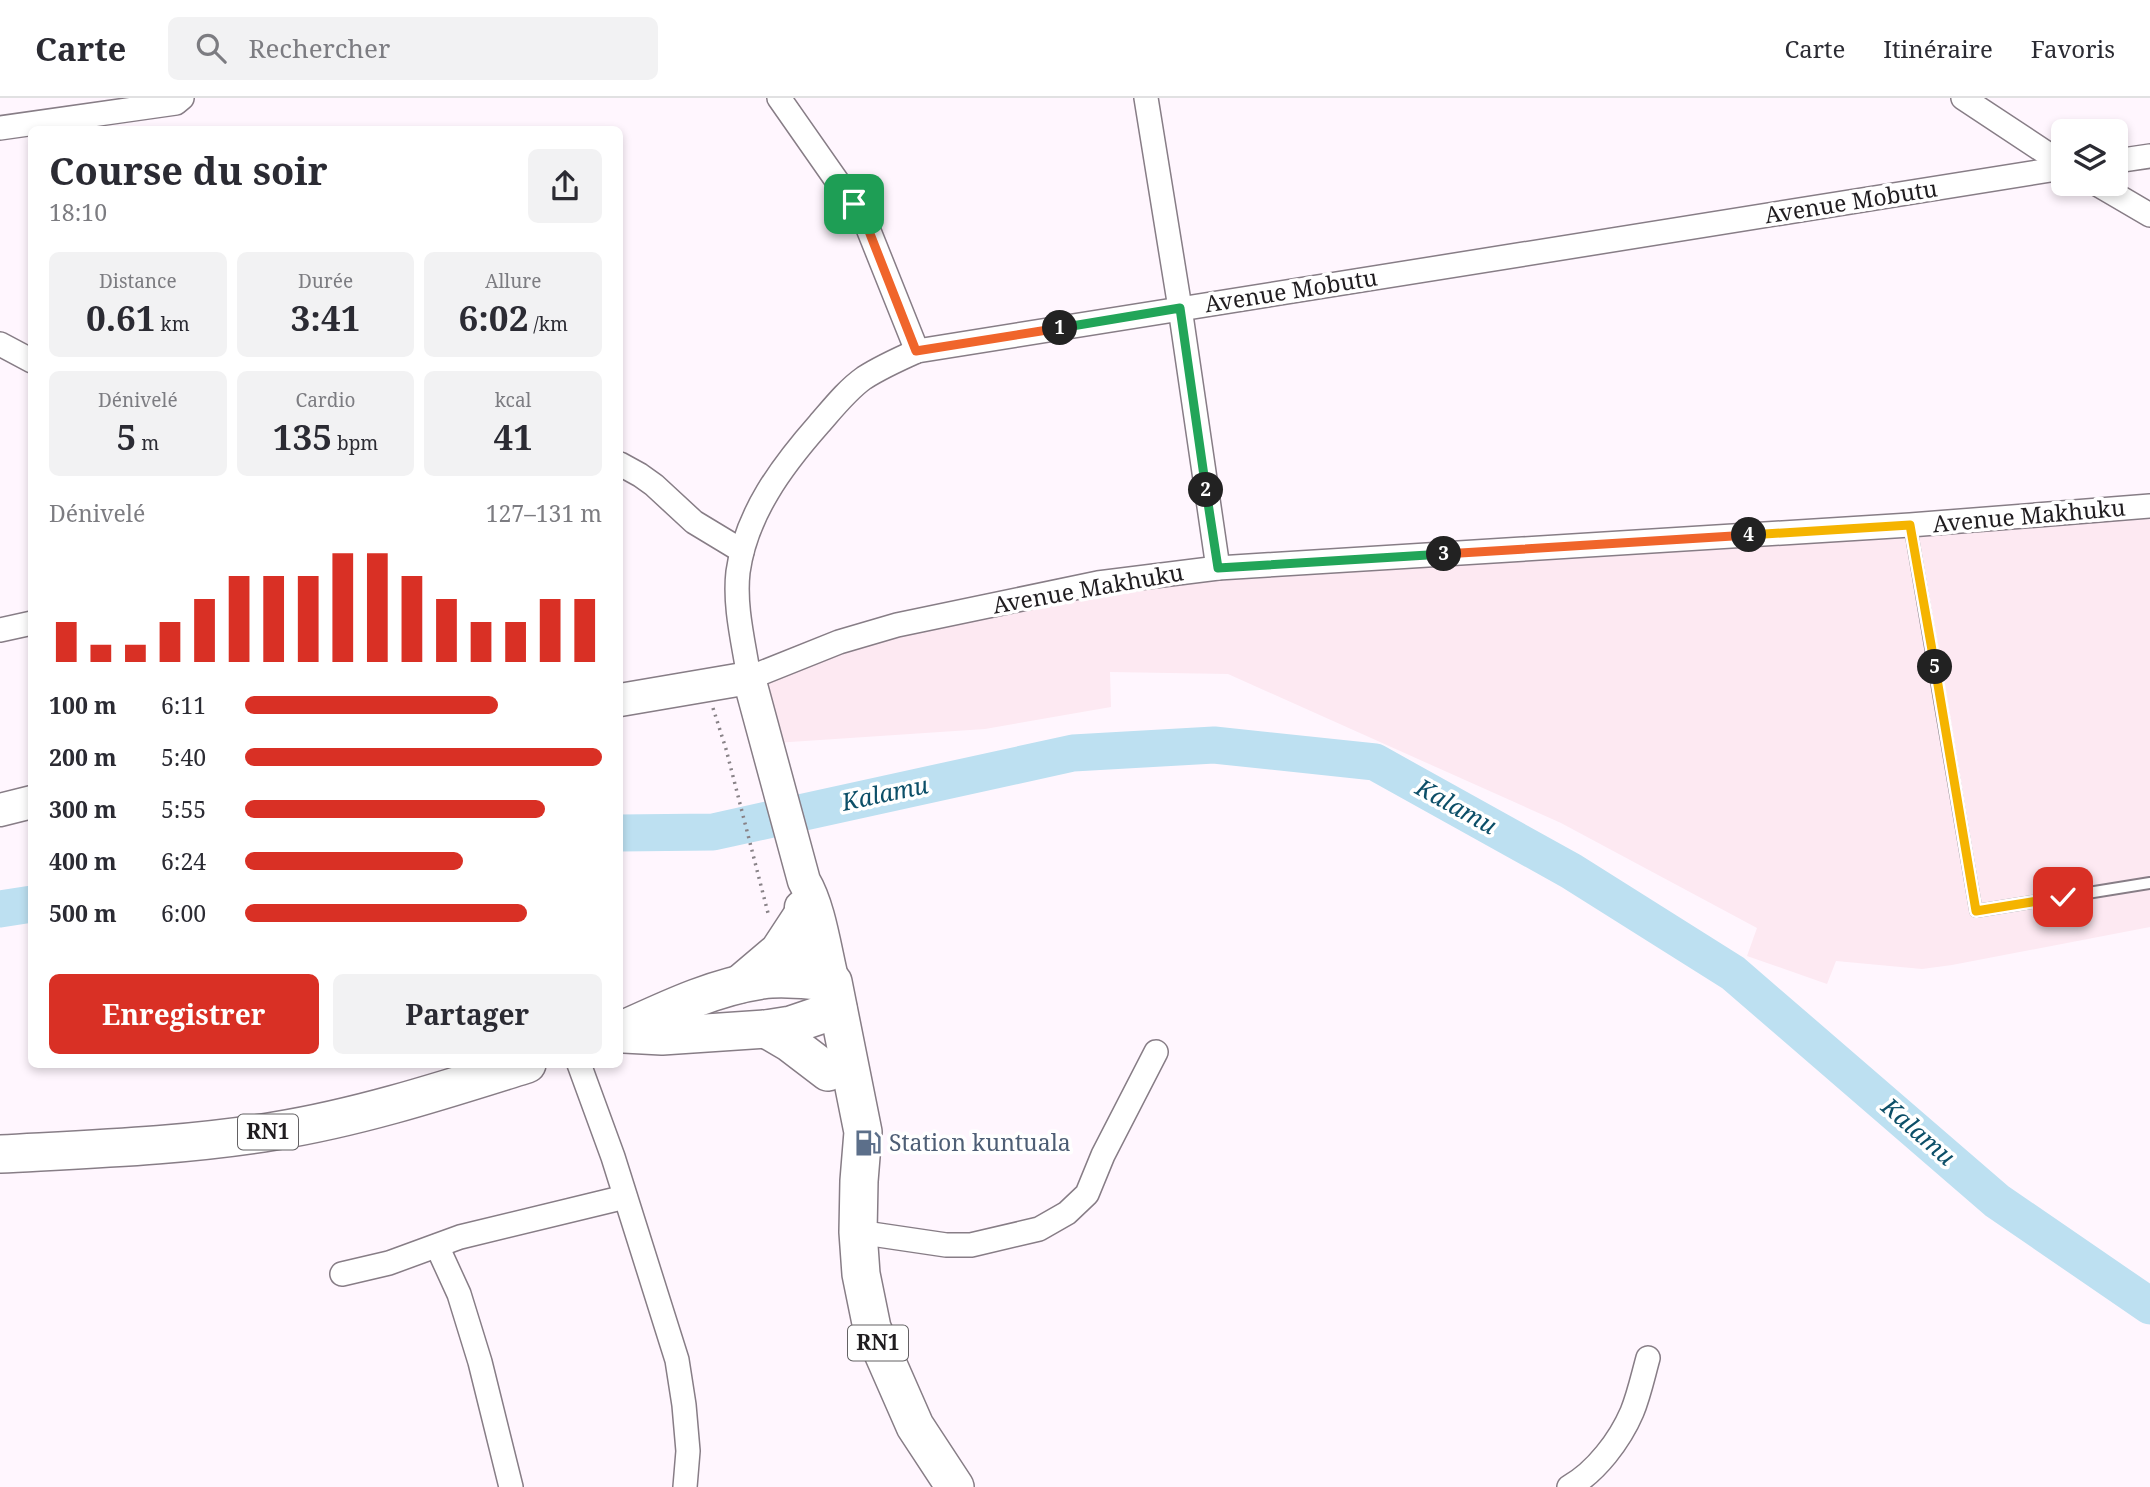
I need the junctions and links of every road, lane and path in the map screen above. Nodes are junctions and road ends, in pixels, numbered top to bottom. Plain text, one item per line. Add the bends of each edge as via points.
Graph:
1 (182, 98) edge
2 (779, 98) edge
3 (1146, 98) edge
4 (1963, 98) edge
5 (0, 128) edge
6 (2150, 156) edge
7 (2051, 158) edge
8 (2128, 159) edge
9 (2051, 168) edge
10 (2118, 196) edge
11 (2150, 215) edge
12 (1180, 308) junction
13 (0, 344) edge
14 (916, 351) junction
15 (28, 359) edge
16 (623, 466) edge
17 (2150, 506) edge
18 (1910, 525) junction
19 (742, 551) junction
20 (1218, 568) junction
21 (28, 624) edge
22 (0, 630) edge
23 (749, 678) junction
24 (706, 686) junction
25 (623, 700) edge
26 (28, 803) edge
27 (0, 810) edge
28 (802, 873) junction
29 (757, 874) dead end
30 (2150, 883) edge
31 (800, 919) junction
32 (740, 984) junction
33 (822, 997) junction
34 (766, 1029) junction
35 (623, 1032) edge
36 (623, 1033) edge
37 (1156, 1052) dead end
38 (514, 1068) edge
39 (580, 1068) edge
40 (828, 1072) junction
41 (0, 1154) edge
42 (859, 1181) junction
43 (625, 1197) junction
44 (858, 1232) junction
45 (437, 1246) junction
46 (342, 1274) dead end
47 (1648, 1358) dead end
48 (511, 1487) edge
49 (685, 1487) edge
50 (956, 1487) edge
51 (1569, 1487) edge

1 - 5 street via 176,103
2 - 14 street via 865,221
3 - 12 street
4 - 7 street
6 - 8 street
9 - 12 street, Avenue Mobutu
10 - 11 street
12 - 14 street, Avenue Mobutu
12 - 20 street
13 - 15 street
14 - 19 street, Avenue Mobutu via 863,379 839,400 773,481
16 - 19 street via 654,485 694,522
17 - 18 street, Avenue Makhuku
18 - 20 street, Avenue Makhuku
18 - 30 lane via 1976,911
19 - 23 street, Avenue Mobutu via 738,604
20 - 23 street, Avenue Makhuku via 1098,583 897,625 839,642
21 - 22 street
23 - 24 main road
23 - 28 main road
24 - 25 main road
24 - 29 path
26 - 27 main road
28 - 31 main road
28 - 33 main road via 815,910
31 - 32 highway via 779,951
31 - 33 main road
32 - 33 highway via 763,979
32 - 35 highway
33 - 34 highway via 791,1025
33 - 40 highway, RN1
33 - 42 highway, RN1 via 863,1132
34 - 36 highway via 662,1037
34 - 40 highway
37 - 44 street via 1087,1194 1067,1213 1039,1228 971,1245
38 - 41 highway, RN1 via 366,1112 275,1131 147,1146
39 - 43 street
40 - 42 highway, RN1 via 843,1142
42 - 44 highway, RN1
43 - 45 street
43 - 49 street via 677,1360 688,1451
44 - 50 highway, RN1 via 872,1328 915,1426
45 - 46 street
45 - 48 street via 459,1294 480,1362
47 - 51 street via 1632,1412 1616,1439 1594,1468

